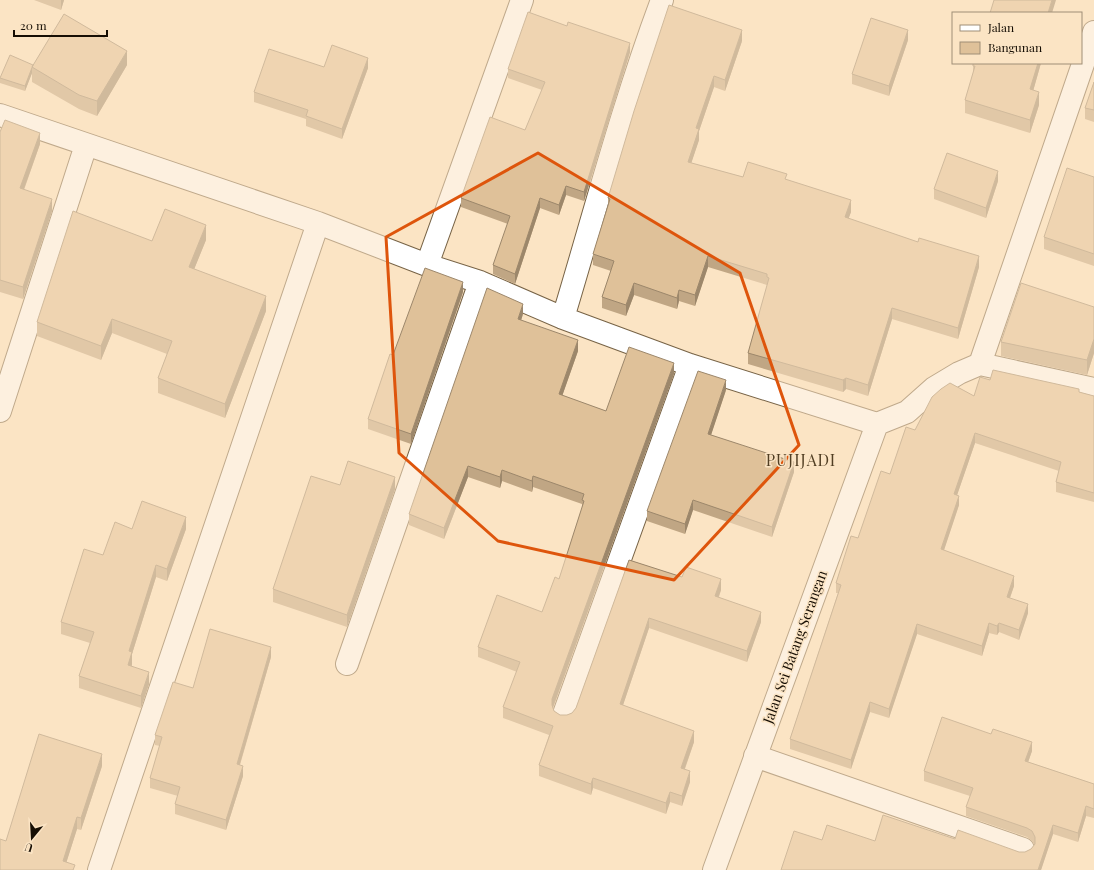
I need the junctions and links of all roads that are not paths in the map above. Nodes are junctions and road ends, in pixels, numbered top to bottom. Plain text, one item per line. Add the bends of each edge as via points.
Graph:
1 (522, 0) edge
2 (662, 0) edge
3 (1094, 32) edge
4 (0, 115) edge
5 (86, 145) junction
6 (318, 224) junction
7 (426, 265) junction
8 (480, 282) junction
9 (564, 318) junction
10 (980, 364) junction
11 (690, 365) junction
12 (1094, 389) edge
13 (0, 411) edge
14 (877, 424) junction
15 (347, 664) dead end
16 (564, 714) edge
17 (754, 756) junction
18 (1023, 849) dead end
19 (100, 870) edge
20 (714, 870) edge

1 - 7 street
2 - 9 street via 625,107
3 - 10 street
4 - 5 street
5 - 6 street
5 - 13 street
6 - 7 street
6 - 19 street
7 - 8 street
8 - 9 street
8 - 15 street
9 - 11 street
10 - 12 street
10 - 14 street via 934,388 907,412
11 - 14 street
11 - 16 street
14 - 17 street, Jalan Sei Batang Serangan
17 - 18 street
17 - 20 street, Jalan Sei Batang Serangan

